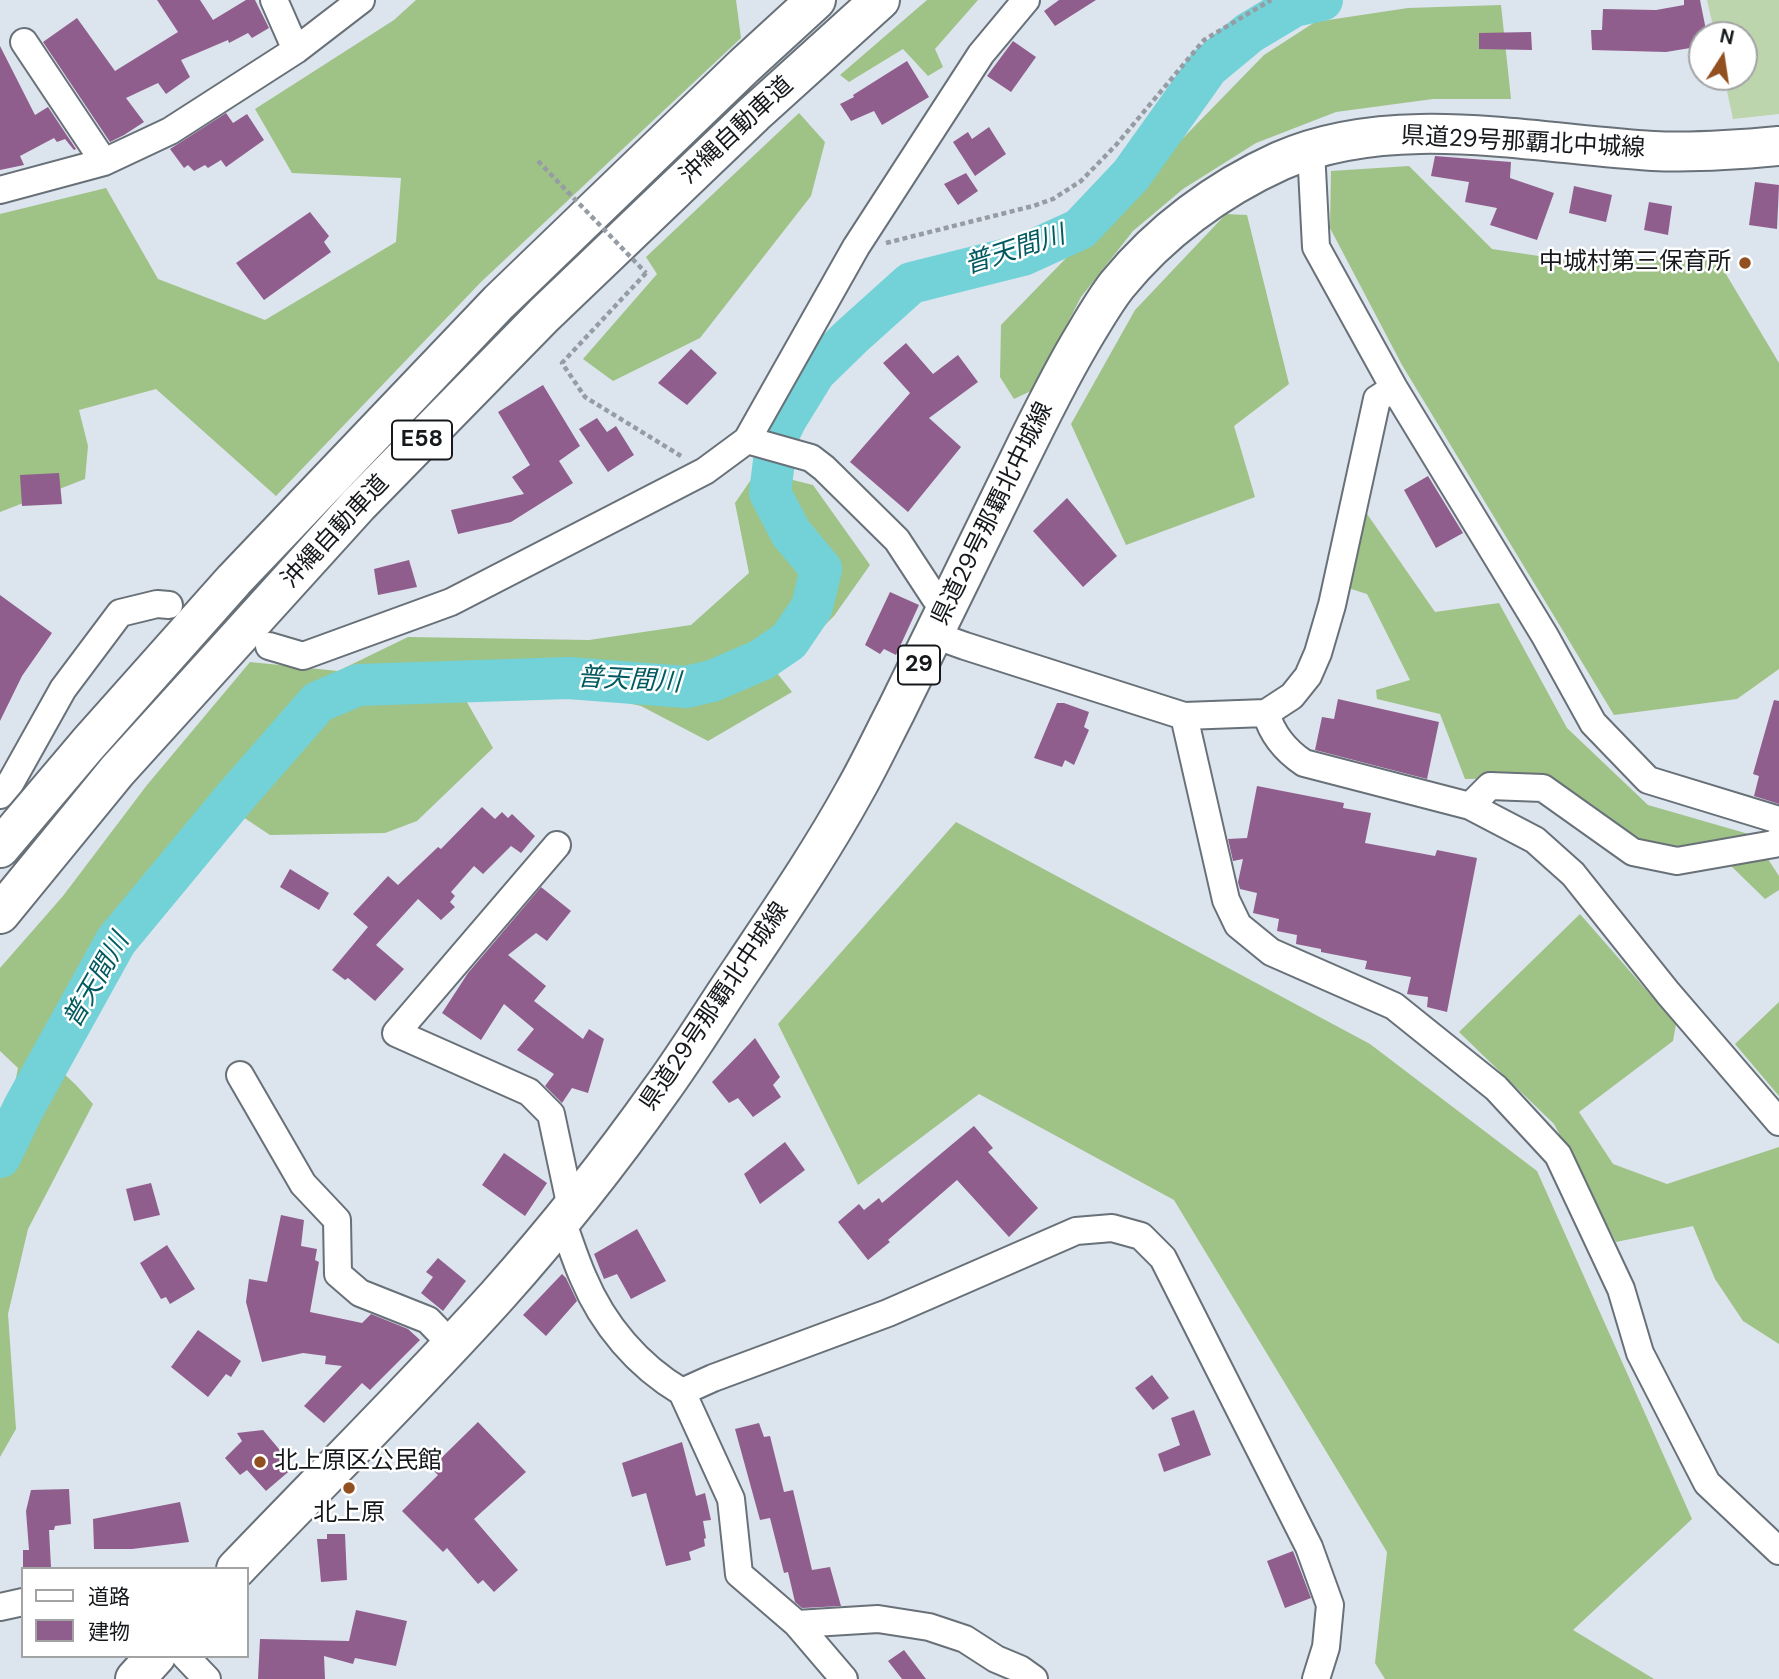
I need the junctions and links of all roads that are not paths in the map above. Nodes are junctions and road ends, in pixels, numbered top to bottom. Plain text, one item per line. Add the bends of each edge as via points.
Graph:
1 (274, 0) edge
2 (361, 0) edge
3 (816, 0) edge
4 (880, 0) edge
5 (1026, 0) edge
6 (24, 42) dead end
7 (296, 50) junction
8 (1779, 146) edge
9 (1311, 150) junction
10 (104, 162) junction
11 (0, 190) edge
12 (1394, 388) junction
13 (748, 440) junction
14 (169, 605) dead end
15 (940, 622) junction
16 (269, 646) dead end
17 (1266, 713) junction
18 (1184, 716) junction
19 (0, 795) edge
20 (1470, 806) junction
21 (1779, 820) edge
22 (1779, 840) edge
23 (557, 845) dead end
24 (0, 848) edge
25 (0, 914) edge
26 (240, 1075) dead end
27 (1779, 1122) edge
28 (567, 1214) junction
29 (452, 1345) junction
30 (682, 1392) junction
31 (1779, 1551) edge
32 (238, 1567) edge
33 (21, 1602) edge
34 (0, 1607) edge
35 (797, 1624) junction
36 (154, 1658) edge
37 (187, 1658) edge
38 (135, 1679) edge
39 (207, 1679) edge
40 (844, 1679) edge
41 (1034, 1679) edge
42 (1316, 1679) edge

1 - 7 street
2 - 7 street
3 - 24 main road, 沖縄自動車道 / E58 via 480,322 234,580
4 - 25 main road, 沖縄自動車道 / E58 via 544,315 359,505 117,771
5 - 13 street via 981,54 856,247
6 - 10 street
7 - 10 street via 170,131
8 - 9 main road, 県道29号那覇北中城線 / 29 via 1655,151 1438,133 1384,135
9 - 12 street via 1316,247
9 - 15 main road, 県道29号那覇北中城線 / 29 via 1234,185 1177,225 1113,290 1039,418
10 - 11 street
12 - 17 street via 1377,399 1318,653 1292,696
12 - 21 street via 1593,723 1648,780
13 - 15 street via 811,458 824,468 897,540 935,598
13 - 16 street via 705,471 451,602 303,656
14 - 19 street via 120,613 63,689
15 - 18 street via 965,646
15 - 28 main road, 県道29号那覇北中城線 / 29 via 823,846 664,1086
17 - 18 street
17 - 20 street via 1277,737 1304,763
18 - 31 street via 1226,900 1238,925 1271,952 1394,1006 1496,1087 1558,1155 1621,1289 1640,1353 1707,1483
20 - 22 street via 1490,786 1543,788 1633,852 1677,861
20 - 27 street via 1535,840 1573,874
23 - 28 street via 396,1034 528,1092 551,1114
26 - 29 street via 303,1184 337,1220 338,1274 360,1293 428,1320
28 - 29 main road, 県道29号那覇北中城線 / 29
28 - 30 street via 583,1278 599,1310 621,1341
29 - 32 main road, 県道29号那覇北中城線 / 29
30 - 35 street via 731,1499 739,1574
30 - 42 street via 888,1313 1076,1231 1112,1228 1141,1236 1163,1258 1309,1547 1330,1605 1326,1647
33 - 34 street
35 - 40 street
35 - 41 street via 878,1619 929,1628 965,1639
36 - 38 main road
37 - 39 street

